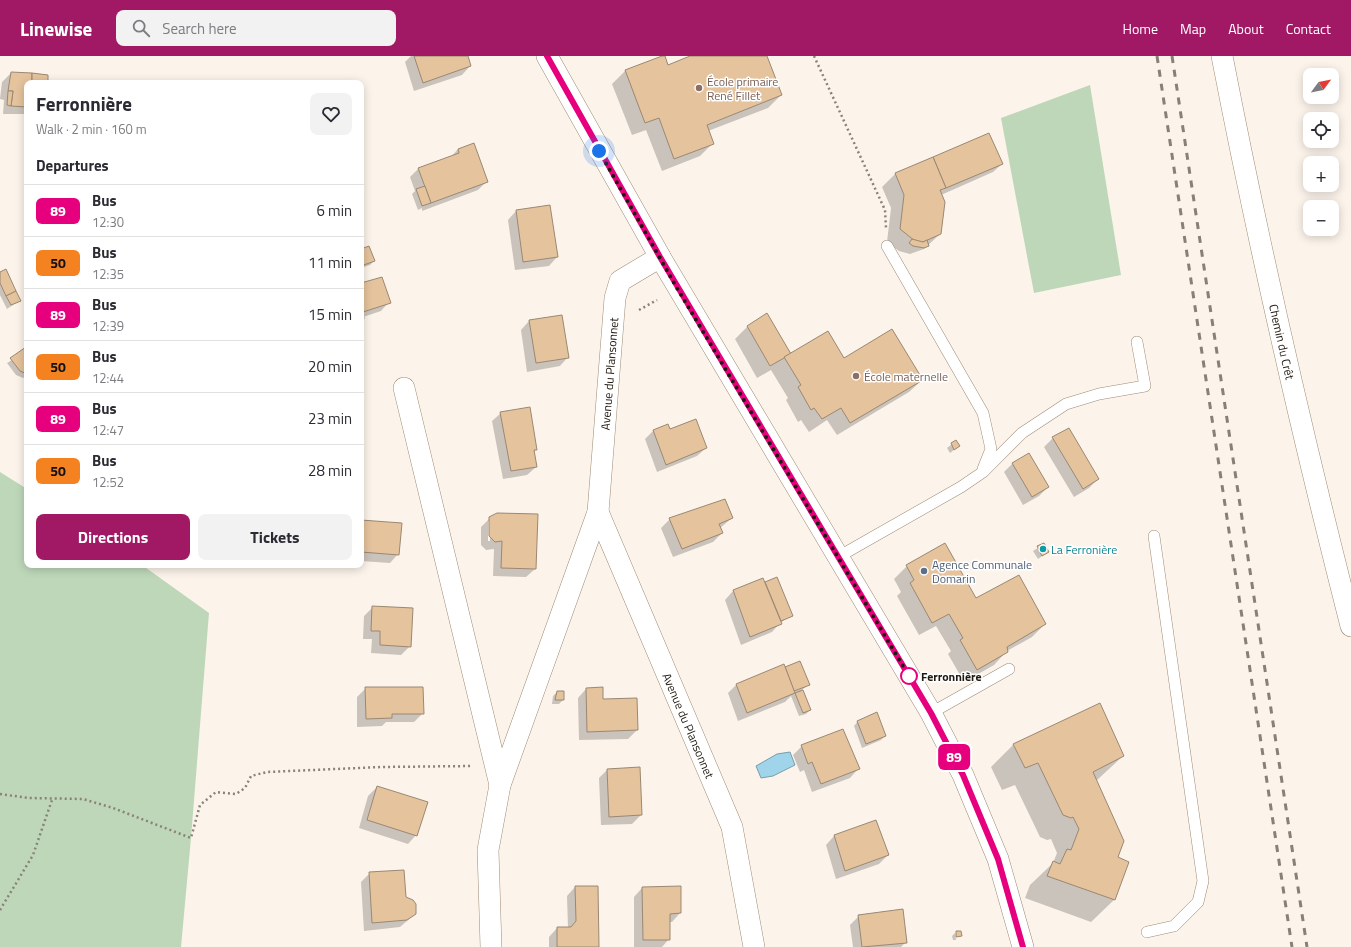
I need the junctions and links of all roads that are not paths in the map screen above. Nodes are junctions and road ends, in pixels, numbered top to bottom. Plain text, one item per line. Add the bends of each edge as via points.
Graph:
1 (547, 56) edge
2 (1222, 56) edge
3 (887, 246) road end
4 (660, 257) junction
5 (1137, 342) dead end
6 (404, 388) dead end
7 (983, 472) junction
8 (598, 512) junction
9 (1154, 536) dead end
10 (838, 557) junction
11 (1351, 626) edge
12 (1009, 669) dead end
13 (931, 713) junction
14 (498, 776) junction
15 (1147, 932) dead end
16 (491, 947) edge
17 (754, 947) edge
18 (1023, 947) edge

1 - 4 street
2 - 11 street, Chemin du Crêt via 1248,188
3 - 7 lane via 983,413 991,449
4 - 8 street, Avenue du Plansonnet via 620,281 615,298
4 - 10 street
5 - 7 lane via 1145,386 1099,394 1066,404 1022,433
6 - 14 street
7 - 10 lane
8 - 14 street, Avenue du Plansonnet
8 - 17 street, Avenue du Plansonnet via 732,827
9 - 15 lane via 1203,881 1198,902 1174,926
10 - 13 street
12 - 13 lane
13 - 18 street via 963,775 998,859
14 - 16 street, Avenue du Plansonnet via 488,850

